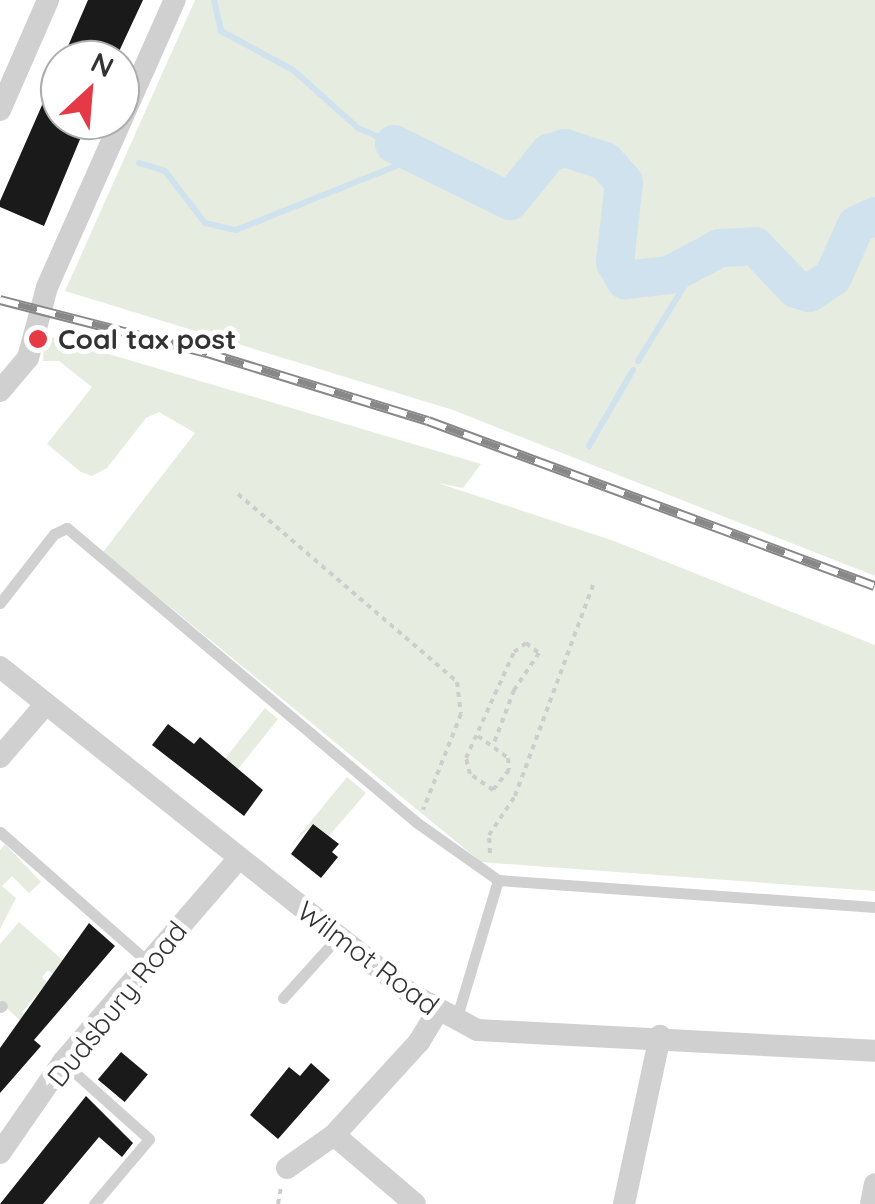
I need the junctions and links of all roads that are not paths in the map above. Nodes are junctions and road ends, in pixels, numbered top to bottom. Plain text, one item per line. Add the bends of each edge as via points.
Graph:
1 (48, 0) edge
2 (175, 0) edge
3 (0, 110) edge
4 (0, 391) edge
5 (0, 604) edge
6 (0, 667) edge
7 (45, 706) junction
8 (0, 758) edge
9 (0, 832) edge
10 (238, 859) junction
11 (498, 880) junction
12 (875, 907) edge
13 (338, 937) junction
14 (149, 963) junction
15 (283, 998) dead end
16 (446, 1016) junction
17 (660, 1036) junction
18 (875, 1051) edge
19 (63, 1062) junction
20 (334, 1135) junction
21 (0, 1153) edge
22 (287, 1168) dead end
23 (875, 1184) edge
24 (94, 1204) edge
25 (414, 1204) edge
26 (624, 1204) edge
27 (871, 1204) edge

1 - 3 street
2 - 4 street via 47,288 28,358
5 - 11 lane via 54,534 67,528 416,822
6 - 7 street, Wilmot Road
7 - 8 street
7 - 10 street, Wilmot Road
9 - 14 lane
10 - 13 street, Wilmot Road
10 - 14 street, Dudsbury Road
11 - 12 lane
11 - 16 lane
13 - 15 lane
13 - 16 street, Wilmot Road
14 - 19 street, Dudsbury Road
16 - 17 street, Wilmot Road via 477,1030
16 - 20 street
17 - 18 street, Wilmot Road
17 - 26 street
19 - 21 street, Dudsbury Road
19 - 24 lane via 150,1139
20 - 22 street
20 - 25 street
23 - 27 street

